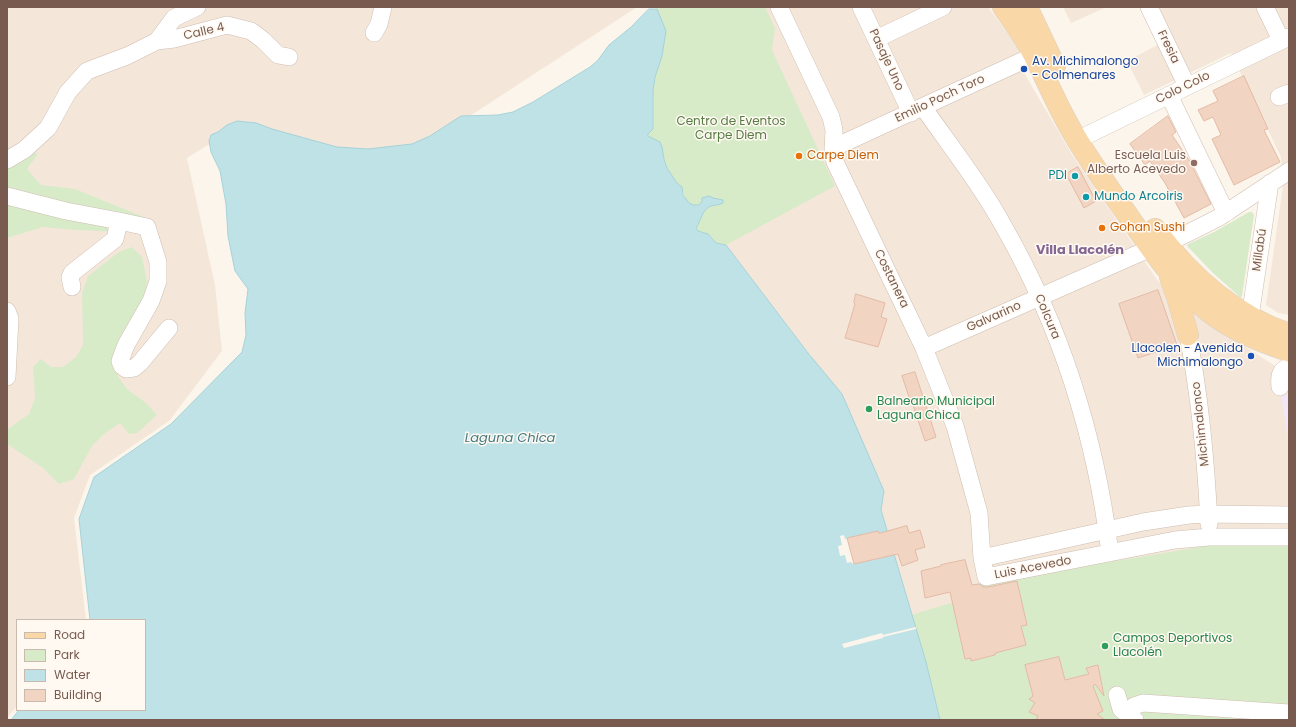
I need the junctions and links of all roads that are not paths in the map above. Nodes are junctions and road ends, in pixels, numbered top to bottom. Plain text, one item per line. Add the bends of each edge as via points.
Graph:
1 (197, 7) edge
2 (383, 7) edge
3 (779, 7) edge
4 (861, 7) edge
5 (943, 7) edge
6 (1003, 7) edge
7 (1027, 7) edge
8 (1149, 7) edge
9 (1265, 7) edge
10 (374, 33) dead end
11 (1285, 38) edge
12 (876, 39) junction
13 (156, 41) junction
14 (1040, 52) junction
15 (289, 57) dead end
16 (1187, 86) junction
17 (1169, 95) junction
18 (917, 110) junction
19 (1083, 137) junction
20 (833, 148) junction
21 (7, 160) edge
22 (1289, 171) edge
23 (1270, 183) junction
24 (7, 196) edge
25 (1226, 213) junction
26 (119, 221) junction
27 (1159, 246) junction
28 (1165, 265) junction
29 (72, 287) dead end
30 (1039, 297) junction
31 (7, 311) edge
32 (1208, 311) junction
33 (1248, 316) junction
34 (1289, 322) edge
35 (169, 328) dead end
36 (1289, 334) edge
37 (1188, 335) junction
38 (924, 348) junction
39 (1289, 351) edge
40 (1289, 367) edge
41 (7, 377) edge
42 (1280, 387) dead end
43 (1208, 514) junction
44 (1289, 515) edge
45 (1106, 530) junction
46 (1209, 537) junction
47 (1289, 537) edge
48 (1110, 553) junction
49 (982, 558) junction
50 (1117, 695) dead end
51 (1289, 713) edge
52 (1131, 717) edge

1 - 13 street via 174,18
2 - 10 street
3 - 20 street, Costanera via 831,117 834,130
4 - 12 street, Pasaje Uno
5 - 12 street
6 - 14 main road
7 - 14 main road
8 - 16 street, Fresia
9 - 11 street
11 - 16 street, Colo Colo
12 - 18 street, Pasaje Uno
13 - 15 street, Calle 4 via 174,39 227,25 251,31 278,55
13 - 21 street via 127,56 87,71 68,92 48,128 24,150
14 - 18 street, Emilio Poch Toro
14 - 19 main road
16 - 17 street, Colo Colo
17 - 19 street, Colo Colo
17 - 25 street
18 - 20 street, Emilio Poch Toro
18 - 30 street, Colcura via 986,196
19 - 27 main road via 1140,209
20 - 38 street, Costanera via 835,162
22 - 23 street, Galvarino
23 - 25 street, Galvarino
23 - 33 street, Millabú
24 - 26 street
25 - 27 street, Galvarino
26 - 29 street via 115,239 72,273
26 - 35 street via 147,227 158,262 158,281 151,301 126,345 120,362 122,366 126,369 134,368
27 - 28 main road
27 - 30 street, Galvarino
27 - 33 main road
28 - 32 main road
28 - 37 main road
30 - 38 street, Galvarino
30 - 45 street, Colcura via 1065,362 1086,428
31 - 41 street via 10,319
32 - 33 main road via 1224,309
32 - 37 main road via 1196,318
32 - 39 main road via 1252,338
33 - 34 street
33 - 36 main road
37 - 43 street, Michimalonco via 1201,416
38 - 49 street, Costanera via 956,426 979,513
40 - 42 street via 1280,374
43 - 44 street, Luis Acevedo
43 - 45 street, Luis Acevedo via 1167,518
43 - 46 street, Michimalonco
45 - 48 street, Colcura
45 - 49 street, Luis Acevedo
46 - 47 street, Luis Acevedo
46 - 48 street, Luis Acevedo via 1175,540
48 - 49 street, Luis Acevedo via 986,577
50 - 52 street via 1121,709
51 - 52 street via 1143,703 1134,706

